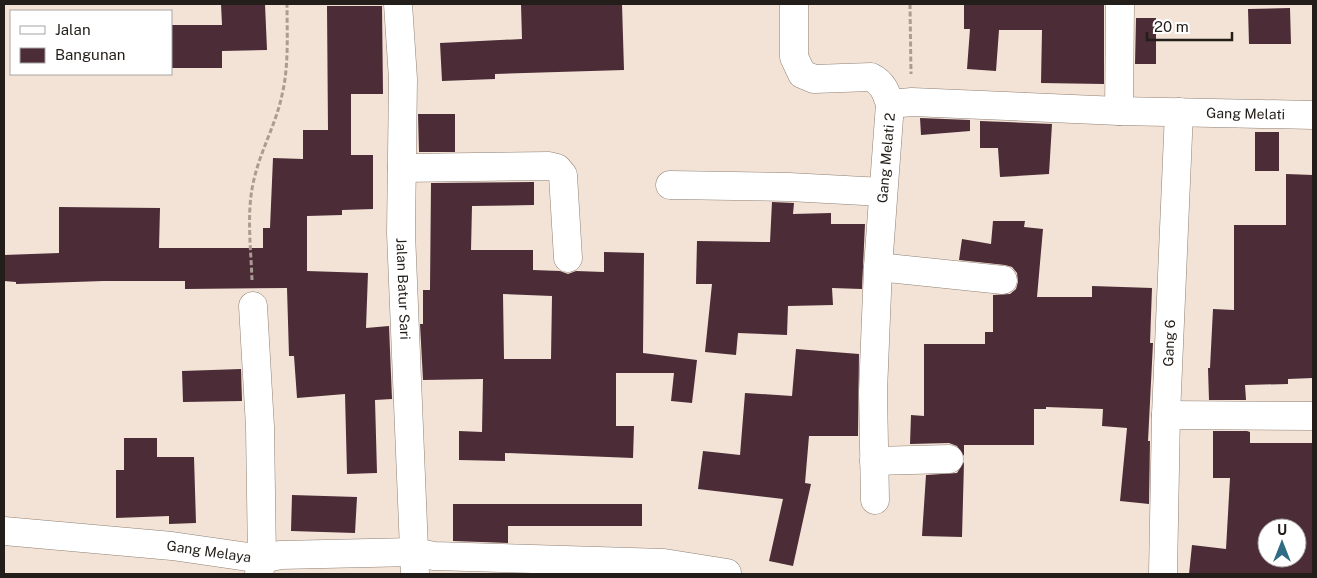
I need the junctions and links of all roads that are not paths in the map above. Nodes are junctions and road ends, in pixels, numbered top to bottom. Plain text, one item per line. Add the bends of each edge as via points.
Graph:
1 (398, 4) edge
2 (794, 4) edge
3 (1120, 4) edge
4 (901, 103) junction
5 (1119, 111) junction
6 (1179, 112) junction
7 (1313, 115) edge
8 (402, 168) junction
9 (670, 185) dead end
10 (883, 192) junction
11 (568, 258) dead end
12 (878, 267) junction
13 (1003, 280) dead end
14 (253, 306) road end
15 (1166, 415) junction
16 (1313, 416) edge
17 (949, 459) dead end
18 (874, 461) junction
19 (875, 500) dead end
20 (4, 531) edge
21 (414, 563) edge
22 (260, 567) edge
23 (726, 572) dead end
24 (1163, 574) edge

1 - 8 street, Jalan Batur Sari via 403,79
2 - 4 street via 794,57 802,74 814,79 871,77
3 - 5 street
4 - 5 street, Gang Melati 2
4 - 10 street, Gang Melati 2
5 - 6 street, Gang Melati 2
6 - 7 street, Gang Melati
6 - 15 street, Gang 6
8 - 11 street via 557,168 563,175
8 - 21 street, Jalan Batur Sari via 401,233
9 - 10 street via 789,186
10 - 12 street, Gang Melati 2
12 - 13 street
12 - 18 street, Gang Melati 2
14 - 22 street via 260,427
15 - 16 street
15 - 24 street, Gang 6
17 - 18 street
18 - 19 street, Gang Melati 2
20 - 22 street, Gang Melaya via 172,546
21 - 22 street, Gang Melaya via 280,555
21 - 23 street, Gang Melaya via 434,556 664,563

